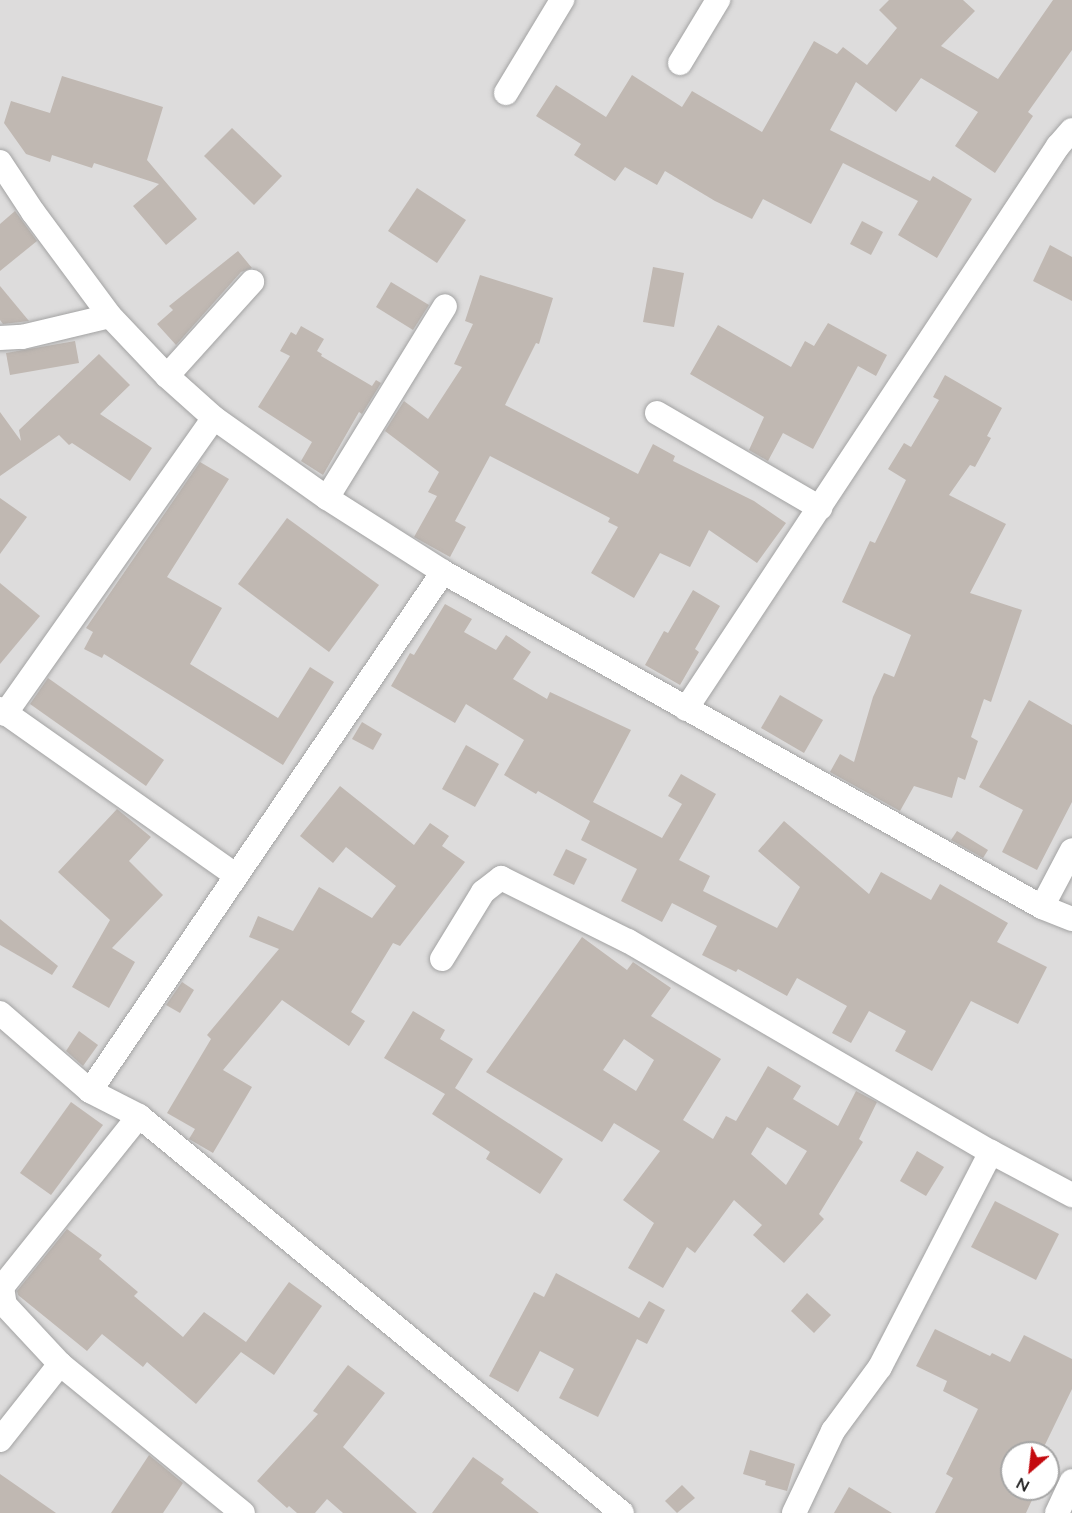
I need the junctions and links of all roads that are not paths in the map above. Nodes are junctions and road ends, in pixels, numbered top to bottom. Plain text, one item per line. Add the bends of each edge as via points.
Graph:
1 (562, 0) edge
2 (718, 0) edge
3 (680, 63) dead end
4 (506, 93) dead end
5 (1072, 130) edge
6 (0, 162) edge
7 (252, 282) dead end
8 (445, 306) dead end
9 (110, 316) junction
10 (0, 338) edge
11 (167, 376) junction
12 (657, 413) dead end
13 (214, 417) junction
14 (327, 498) junction
15 (820, 507) junction
16 (443, 572) junction
17 (686, 710) junction
18 (3, 711) edge
19 (1072, 850) edge
20 (235, 875) junction
21 (1042, 907) junction
22 (1072, 919) edge
23 (442, 959) dead end
24 (0, 1014) edge
25 (90, 1091) junction
26 (139, 1116) junction
27 (991, 1152) junction
28 (1072, 1195) edge
29 (3, 1304) edge
30 (60, 1364) junction
31 (0, 1440) edge
32 (1072, 1481) edge
33 (243, 1513) edge
34 (622, 1513) edge
35 (794, 1513) edge
36 (1057, 1513) edge

1 - 4 street
2 - 3 street
5 - 15 street
6 - 9 street
7 - 11 street
8 - 14 street
9 - 10 street via 22,337
9 - 11 street
11 - 13 street
12 - 15 street
13 - 14 street
13 - 18 street
14 - 16 street
15 - 17 street
16 - 17 street
16 - 20 street
17 - 21 street
18 - 20 street
19 - 21 street
20 - 25 street
21 - 22 street
23 - 27 street via 483,892 501,878 628,941
24 - 25 street
25 - 26 street
26 - 29 street via 2,1287
26 - 34 street
27 - 28 street
27 - 35 street via 880,1367 833,1431
29 - 30 street
30 - 31 street
30 - 33 street
32 - 36 street

